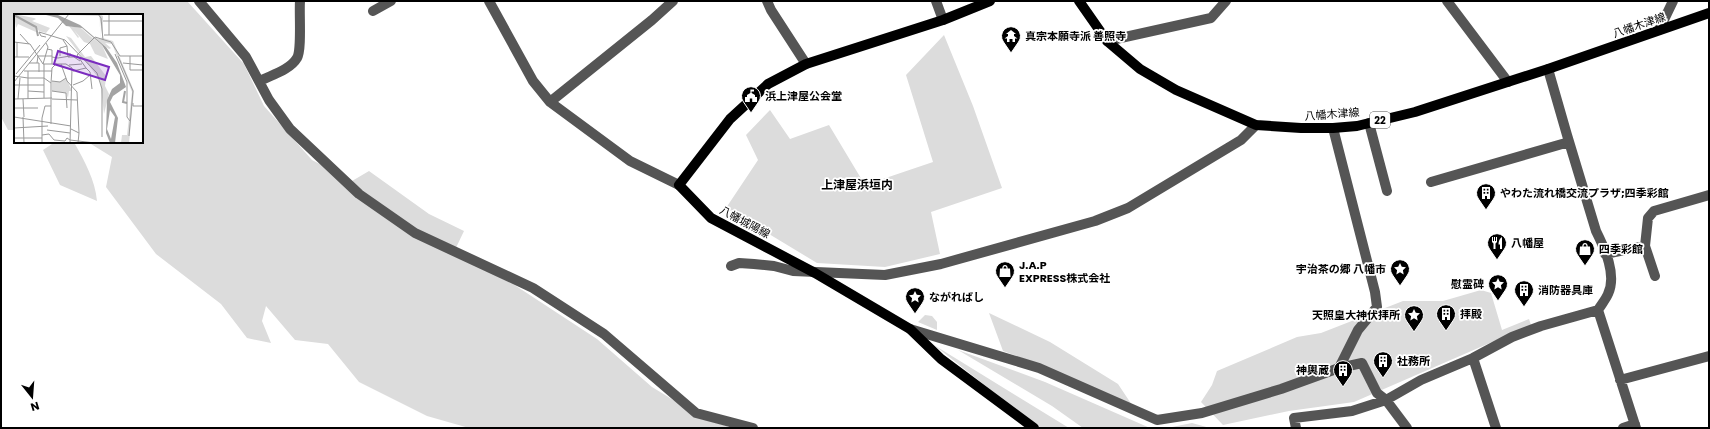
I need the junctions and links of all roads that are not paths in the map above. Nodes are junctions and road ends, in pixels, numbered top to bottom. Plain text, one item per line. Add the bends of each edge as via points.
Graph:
1 (199, 1) edge
2 (300, 1) edge
3 (391, 1) edge
4 (489, 1) edge
5 (673, 1) edge
6 (767, 1) edge
7 (936, 1) edge
8 (990, 1) edge
9 (1080, 1) edge
10 (1226, 1) edge
11 (1447, 1) edge
12 (1673, 1) edge
13 (373, 11) dead end
14 (1709, 13) edge
15 (943, 20) junction
16 (1659, 30) junction
17 (1107, 40) junction
18 (806, 64) junction
19 (1548, 69) junction
20 (260, 81) junction
21 (1508, 82) junction
22 (550, 102) junction
23 (1369, 123) junction
24 (1256, 125) junction
25 (1333, 128) junction
26 (1569, 142) junction
27 (1430, 182) dead end
28 (679, 185) junction
29 (1387, 191) dead end
30 (1709, 195) edge
31 (1645, 246) junction
32 (1605, 254) junction
33 (731, 266) dead end
34 (815, 273) junction
35 (1655, 276) dead end
36 (1598, 310) junction
37 (910, 329) junction
38 (1709, 356) edge
39 (1473, 358) junction
40 (1339, 368) junction
41 (1620, 380) junction
42 (1386, 400) junction
43 (1635, 426) edge
44 (753, 428) edge
45 (1034, 428) edge
46 (1296, 428) edge
47 (1407, 428) edge
48 (1496, 428) edge
49 (1623, 428) edge

1 - 20 street via 246,57
2 - 20 street via 297,58 287,67
3 - 13 street
4 - 22 street via 533,81
5 - 22 street
6 - 18 street
7 - 15 street
8 - 15 main road
9 - 17 main road, 八幡木津線 / 22
10 - 17 street via 1211,18
11 - 21 street
12 - 16 street
14 - 16 main road, 八幡木津線 / 22
15 - 18 main road
16 - 19 main road, 八幡木津線 / 22
17 - 24 main road, 八幡木津線 / 22 via 1140,69 1176,90
18 - 28 main road via 768,84 730,119
19 - 21 main road, 八幡木津線 / 22
19 - 26 street
20 - 44 street via 269,100 290,129 359,194 415,233 532,288 572,313 604,334 696,413
21 - 23 main road, 八幡木津線 / 22 via 1415,112
22 - 28 street via 630,162
23 - 25 main road, 八幡木津線 / 22
23 - 29 street
24 - 25 main road, 八幡木津線 / 22
24 - 34 street via 1241,140 1142,200 1096,221 941,264 885,275
25 - 40 street via 1375,292 1376,307 1358,330
26 - 27 street
26 - 32 street
28 - 34 main road, 八幡城陽線 via 711,218
30 - 31 street via 1654,211 1648,218
31 - 32 street
31 - 35 street
32 - 36 street via 1612,275 1608,294
33 - 34 street via 739,263 754,264
34 - 37 main road, 八幡城陽線
36 - 39 street via 1512,337
36 - 41 street
37 - 40 street via 1039,368 1157,420 1202,413
37 - 45 main road, 八幡城陽線 via 941,359
38 - 41 street
39 - 42 street via 1421,380
39 - 48 street
40 - 42 street via 1362,363 1377,393
41 - 43 street
42 - 46 street via 1352,411 1294,418
42 - 47 street
43 - 49 street

